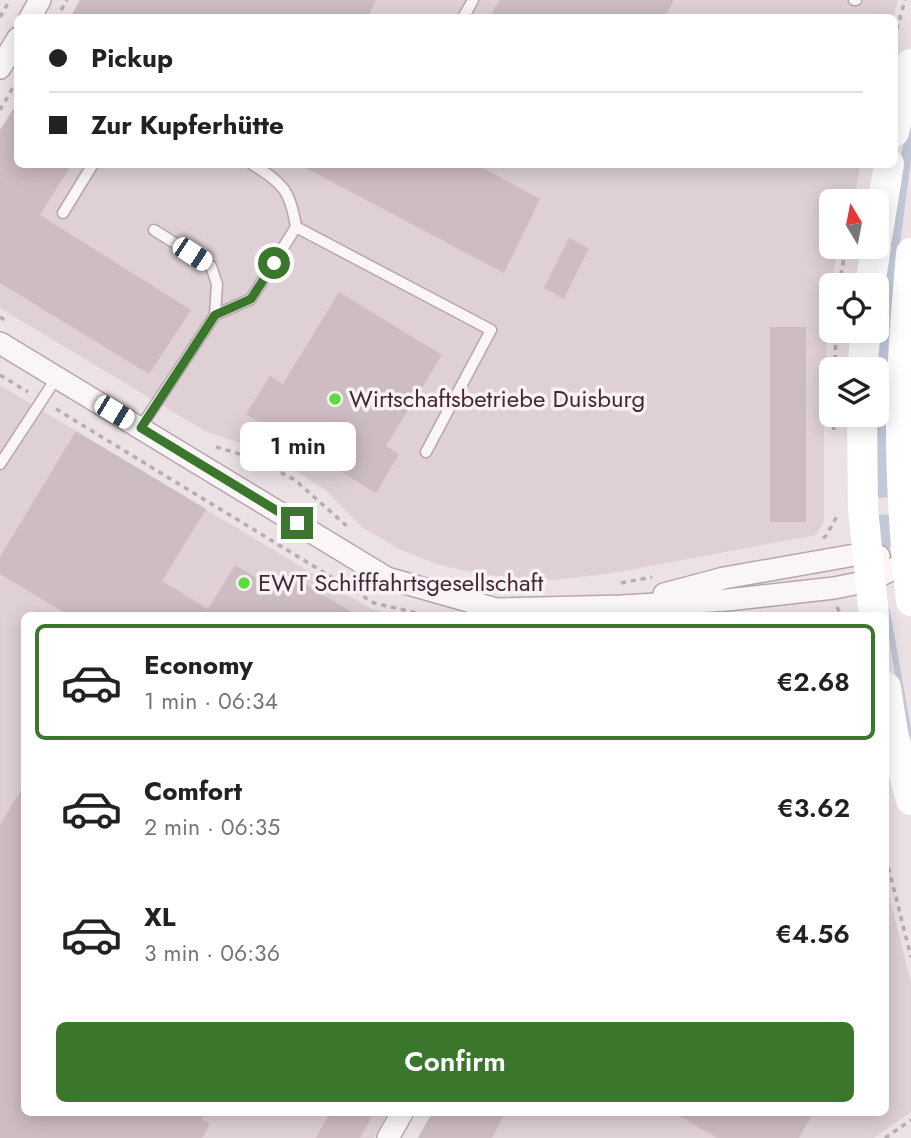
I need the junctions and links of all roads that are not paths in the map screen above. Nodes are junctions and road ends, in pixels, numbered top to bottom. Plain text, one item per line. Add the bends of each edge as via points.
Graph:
1 (14, 45) edge
2 (911, 64) edge
3 (0, 68) edge
4 (898, 116) edge
5 (91, 168) edge
6 (258, 168) edge
7 (887, 168) edge
8 (884, 189) edge
9 (63, 213) dead end
10 (296, 227) junction
11 (155, 230) dead end
12 (911, 253) edge
13 (215, 315) junction
14 (0, 343) edge
15 (57, 377) junction
16 (862, 427) edge
17 (141, 428) junction
18 (426, 452) dead end
19 (0, 464) edge
20 (906, 562) junction
21 (868, 567) junction
22 (911, 601) edge
23 (622, 611) edge
24 (874, 612) edge
25 (889, 707) edge
26 (911, 800) edge
27 (400, 1116) edge
28 (388, 1138) edge

1 - 3 street
2 - 4 main road
5 - 9 lane
6 - 10 lane via 282,185
7 - 8 main road
10 - 13 lane via 251,299
10 - 18 lane via 491,330
11 - 13 lane via 211,266 217,284
12 - 20 main road via 901,432
13 - 17 lane
14 - 15 street
15 - 17 street
15 - 19 lane
16 - 21 main road
17 - 23 street via 387,578 496,609
20 - 21 street
20 - 22 main road
21 - 23 street via 834,588
21 - 24 main road
25 - 26 main road
27 - 28 street

